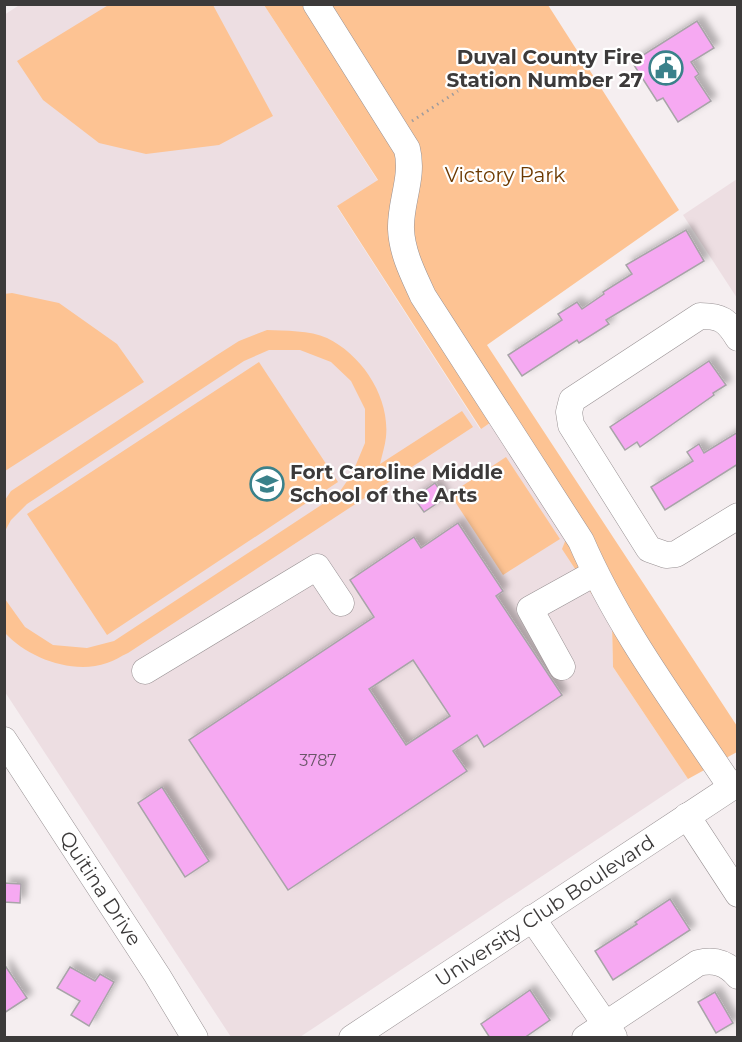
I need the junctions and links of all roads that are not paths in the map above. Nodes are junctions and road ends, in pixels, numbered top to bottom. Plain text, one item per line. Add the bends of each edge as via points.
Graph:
1 (316, 4) edge
2 (738, 338) edge
3 (738, 516) edge
4 (595, 573) junction
5 (341, 603) dead end
6 (562, 667) dead end
7 (145, 671) dead end
8 (4, 740) edge
9 (734, 785) edge
10 (687, 816) junction
11 (738, 894) edge
12 (532, 918) junction
13 (738, 976) edge
14 (610, 1031) edge
15 (195, 1038) edge
16 (352, 1038) edge
17 (585, 1038) edge

1 - 4 street via 407,149 410,173 401,226 410,267 423,296 581,541
2 - 3 street via 728,322 700,316 572,400 569,412 572,425 649,549 675,554
4 - 6 street via 530,609
4 - 9 street via 648,664
5 - 7 street via 317,567
8 - 15 street, Quitina Drive
9 - 10 street, University Club Boulevard
10 - 11 street
10 - 12 street, University Club Boulevard
12 - 14 street
12 - 16 street, University Club Boulevard
13 - 14 street via 718,962 698,963
14 - 17 street

